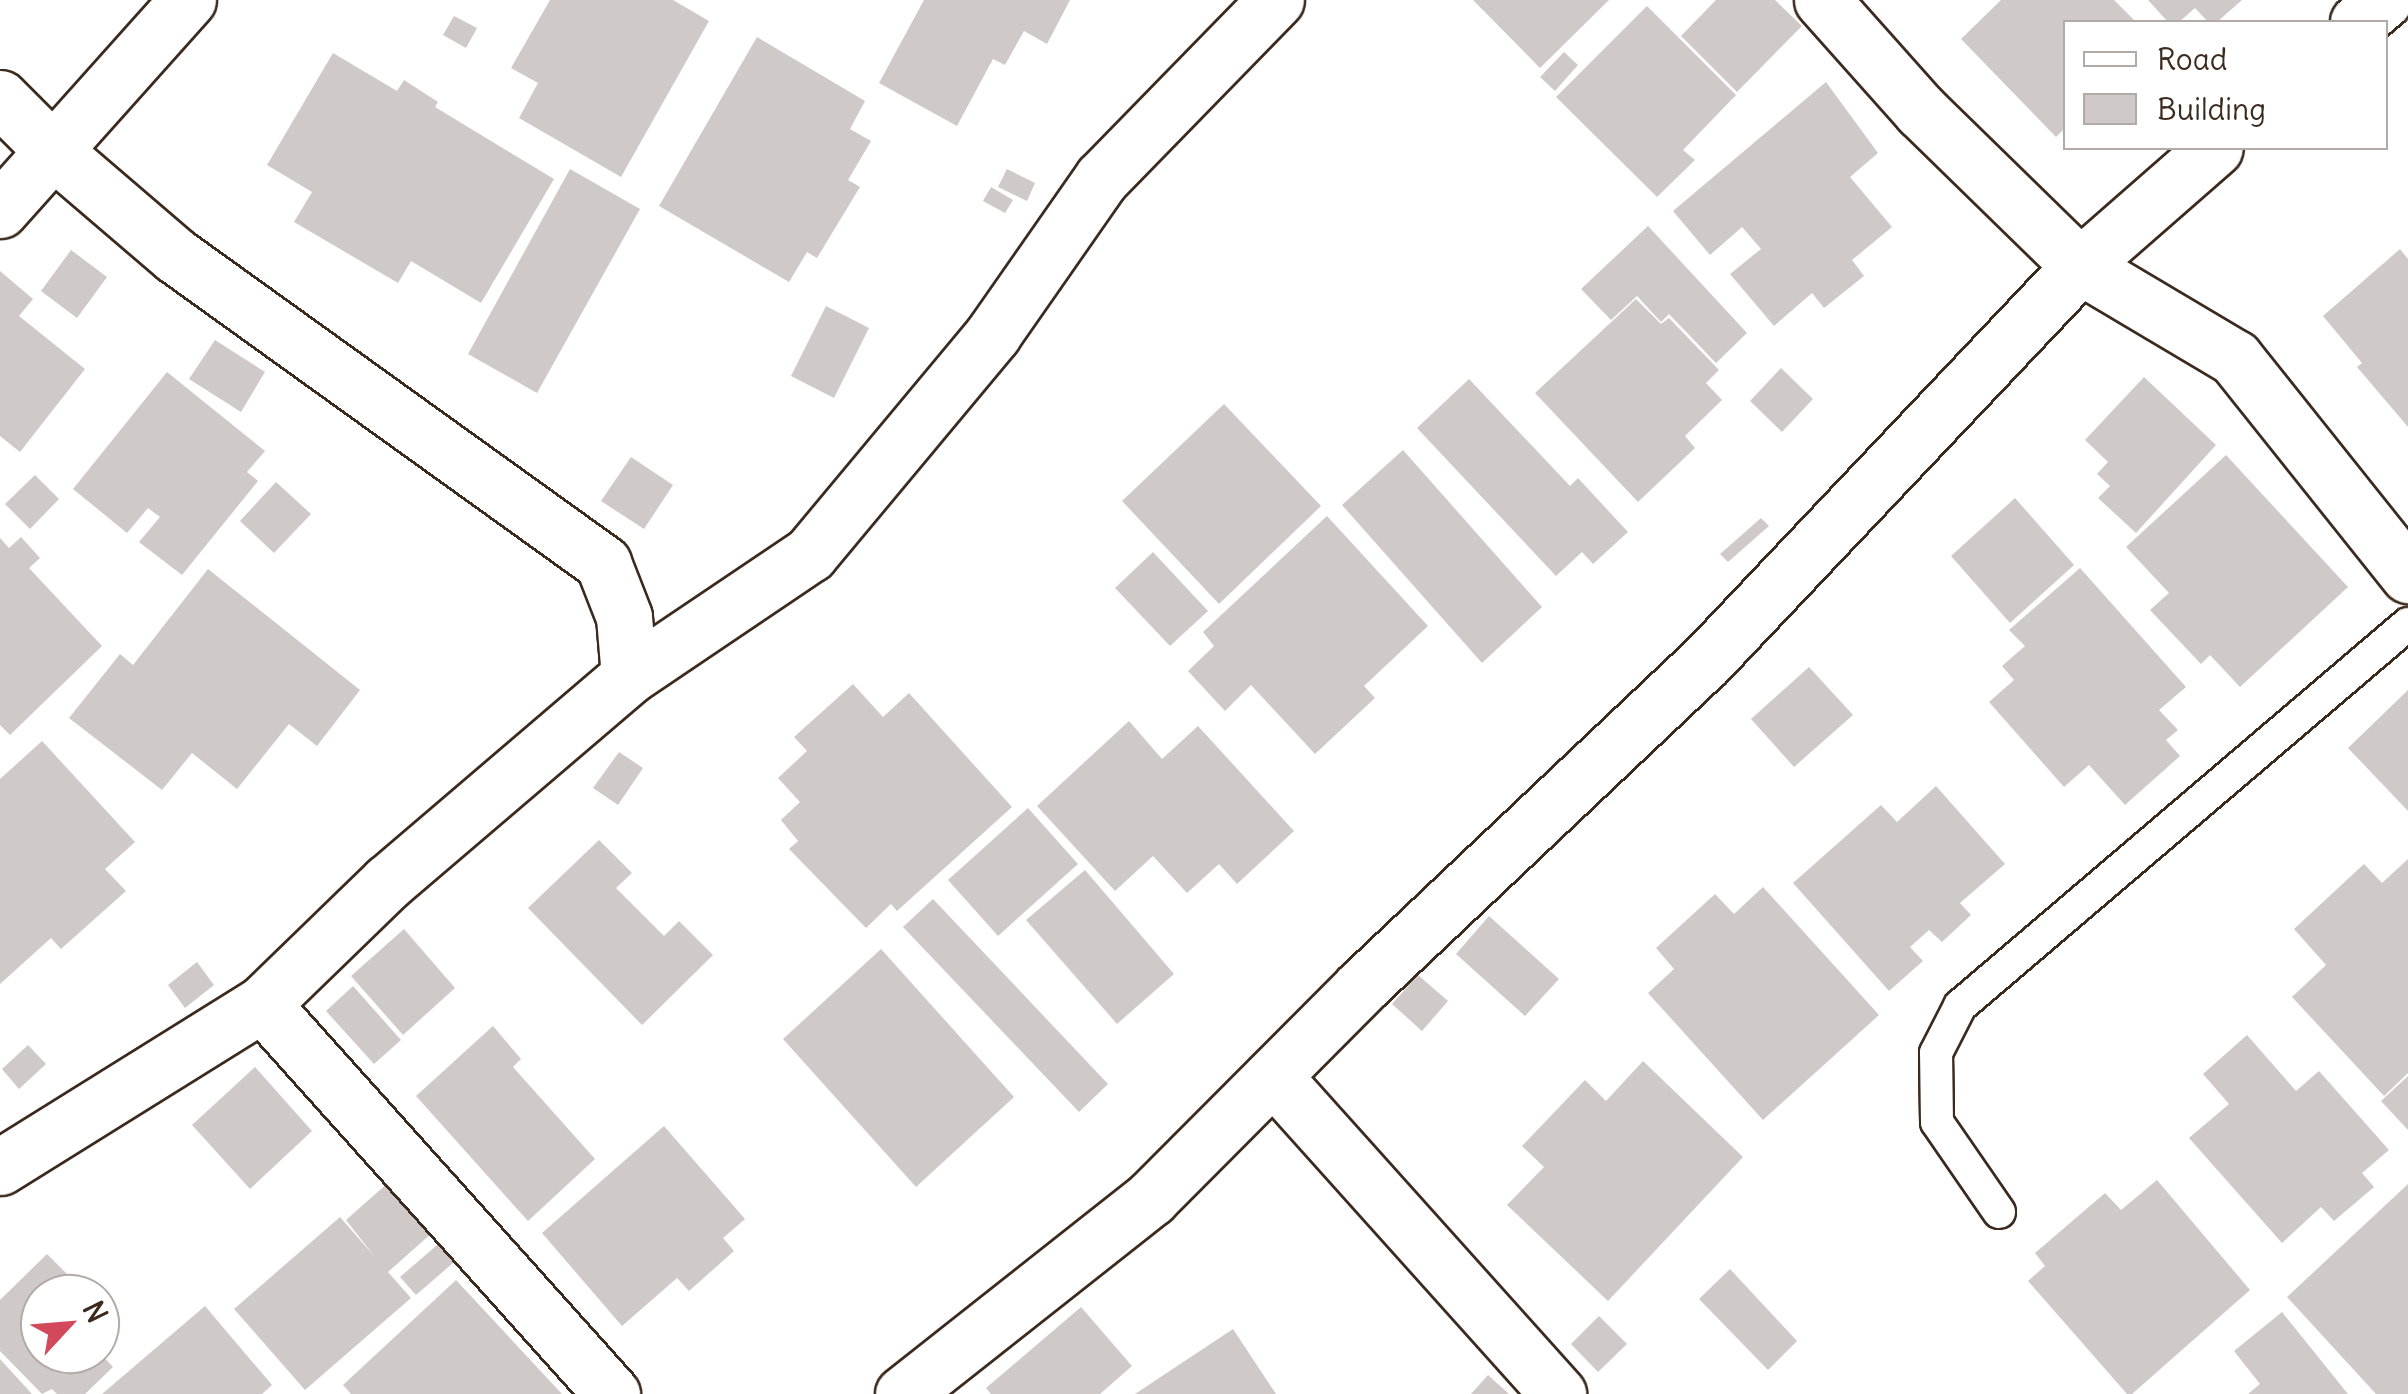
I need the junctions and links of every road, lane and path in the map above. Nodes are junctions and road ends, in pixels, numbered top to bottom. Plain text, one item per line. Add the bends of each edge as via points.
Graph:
1 (188, 0) edge
2 (1276, 0) edge
3 (1822, 0) edge
4 (2384, 0) edge
5 (2360, 20) edge
6 (0, 98) edge
7 (51, 149) junction
8 (2214, 150) edge
9 (0, 210) edge
10 (2080, 266) junction
11 (2408, 575) edge
12 (2408, 624) edge
13 (629, 676) junction
14 (262, 1004) junction
15 (1273, 1076) junction
16 (0, 1168) edge
17 (1999, 1212) dead end
18 (612, 1394) edge
19 (903, 1394) edge
20 (1558, 1394) edge

1 - 7 street
2 - 13 street via 1102,178 993,334 810,554
3 - 10 street via 1921,110
4 - 5 street
6 - 7 street
7 - 9 street
7 - 13 street via 176,256 603,563 624,617
8 - 10 street
10 - 11 street via 2235,358
10 - 15 street via 1707,660
12 - 17 lane via 1960,1006 1936,1053 1937,1122
13 - 14 street via 388,882
14 - 16 street
14 - 18 street
15 - 19 street via 1152,1198
15 - 20 street

